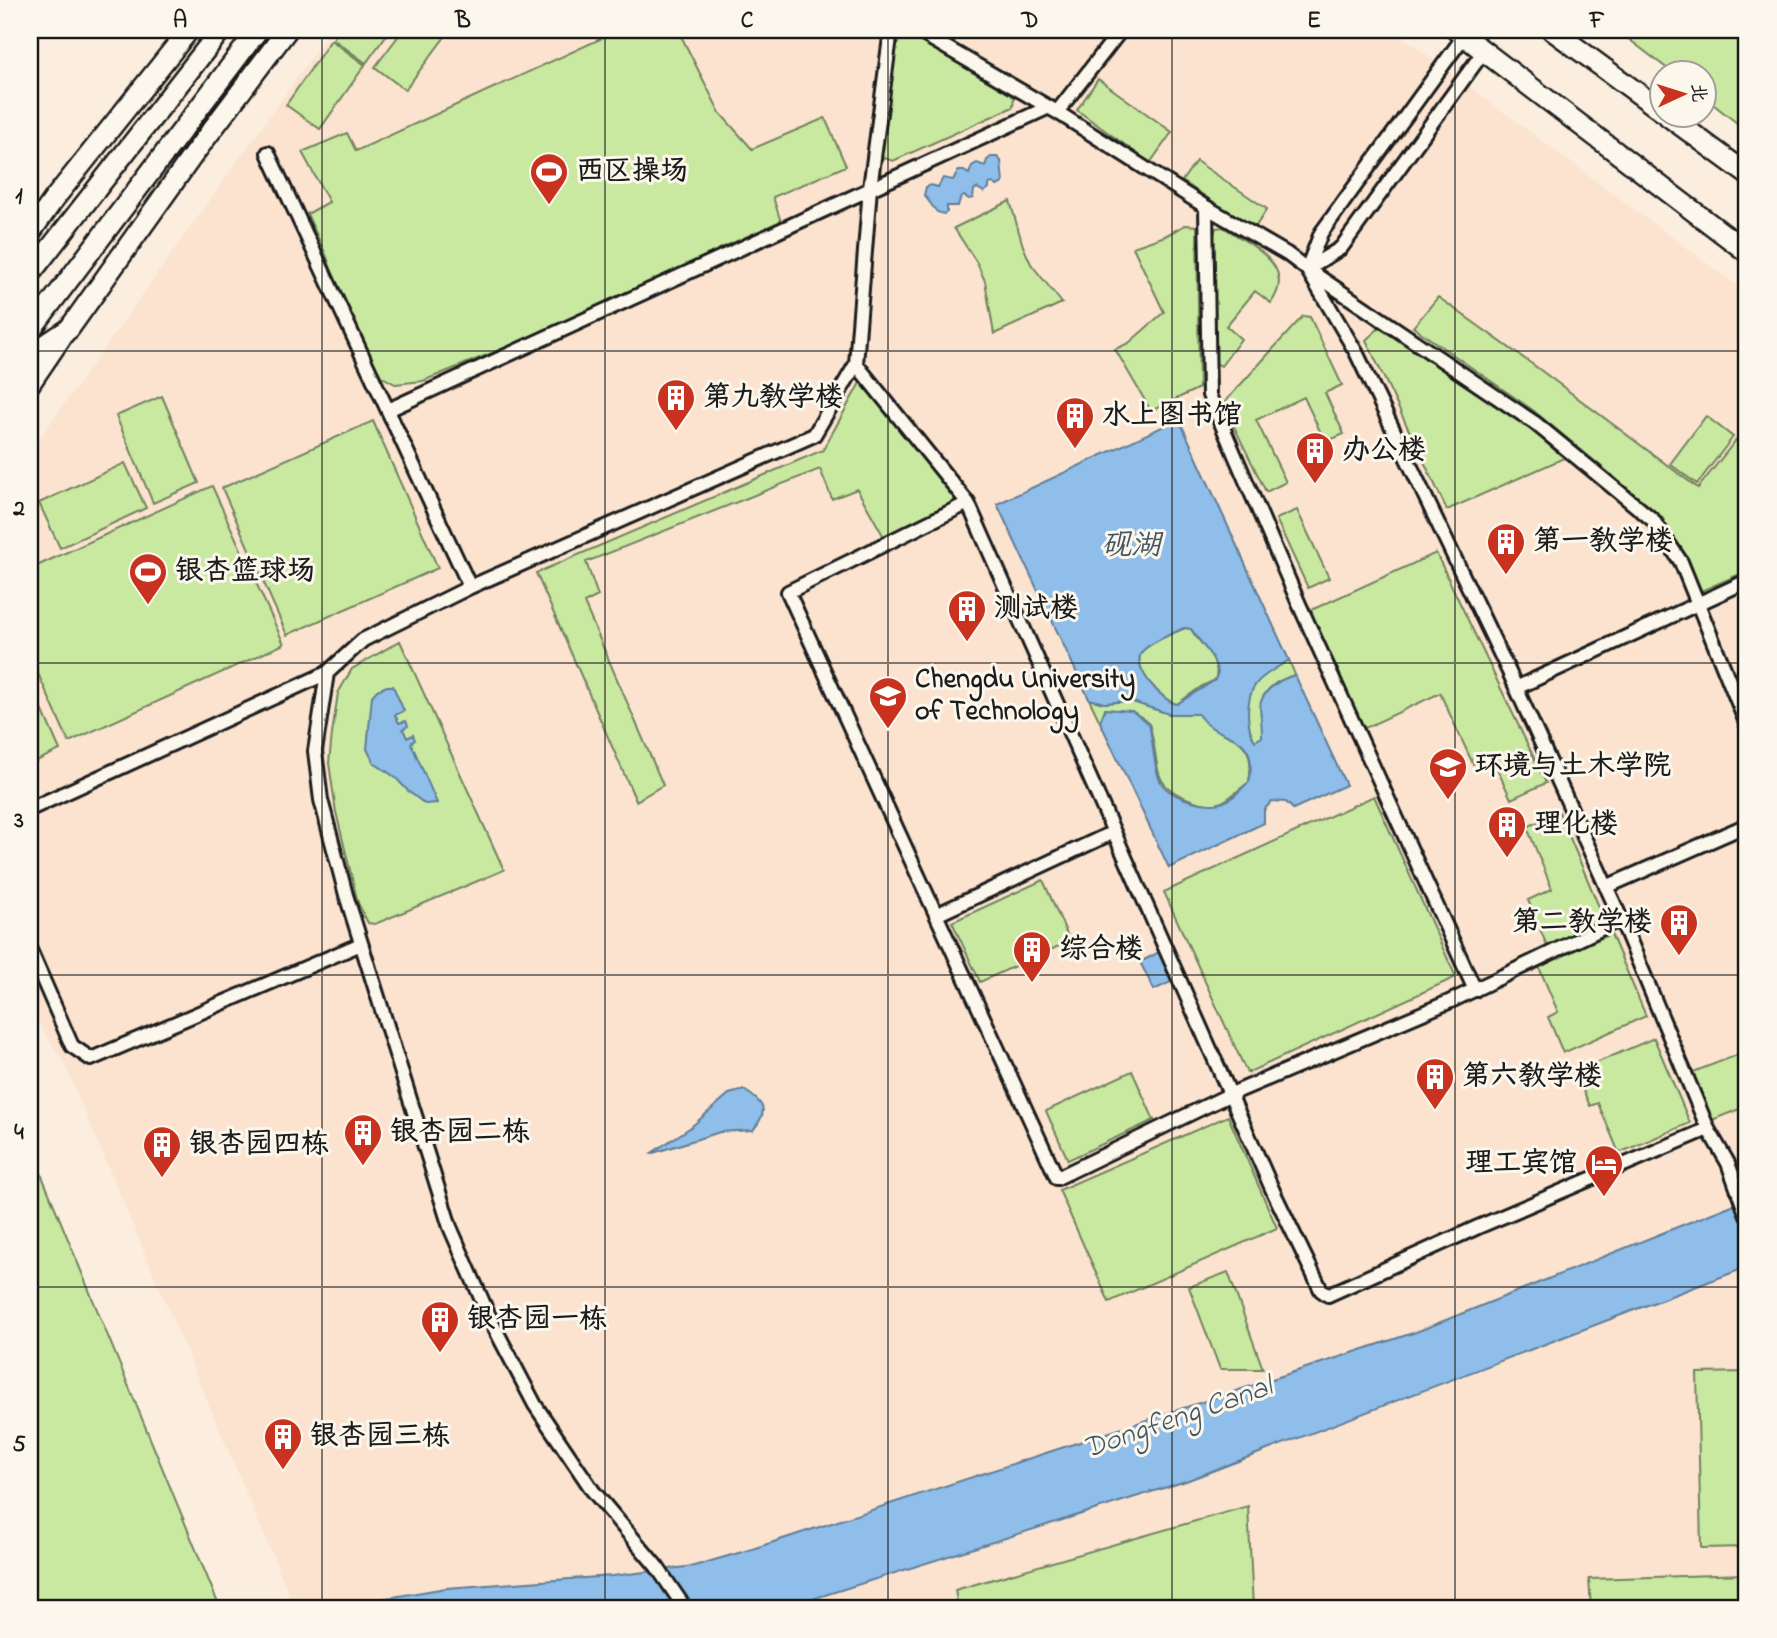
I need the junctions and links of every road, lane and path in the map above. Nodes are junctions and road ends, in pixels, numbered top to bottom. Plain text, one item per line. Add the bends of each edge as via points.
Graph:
1 (189, 30) edge
2 (221, 30) edge
3 (258, 30) edge
4 (287, 30) edge
5 (891, 30) edge
6 (916, 30) edge
7 (1121, 30) edge
8 (1552, 30) edge
9 (1462, 32) edge
10 (1484, 51) junction
11 (1648, 101) edge
12 (1053, 109) junction
13 (1687, 130) edge
14 (268, 153) dead end
15 (1747, 174) edge
16 (870, 188) junction
17 (1206, 206) junction
18 (30, 233) edge
19 (1747, 252) edge
20 (1307, 269) junction
21 (30, 274) edge
22 (69, 328) junction
23 (30, 331) edge
24 (30, 355) edge
25 (856, 364) junction
26 (30, 386) edge
27 (388, 411) junction
28 (968, 503) junction
29 (1747, 581) edge
30 (470, 587) junction
31 (1699, 603) junction
32 (327, 673) junction
33 (1516, 688) junction
34 (1747, 725) edge
35 (30, 809) edge
36 (1747, 825) edge
37 (1114, 832) junction
38 (1606, 887) junction
39 (936, 915) junction
40 (1621, 919) junction
41 (361, 944) junction
42 (30, 950) edge
43 (1475, 990) junction
44 (1231, 1094) junction
45 (1708, 1129) junction
46 (1747, 1216) edge
47 (685, 1608) edge

1 - 18 main road
2 - 21 main road
3 - 23 main road
4 - 22 main road
5 - 16 street
6 - 12 street
7 - 12 street
8 - 11 main road
9 - 10 main road
9 - 20 street via 1321,233
10 - 19 main road
10 - 20 street via 1341,248
12 - 16 street
12 - 17 street
13 - 15 main road
14 - 27 street
16 - 25 street
16 - 27 street
17 - 20 street
17 - 43 street via 1209,395
20 - 31 street via 1535,423 1653,520 1681,562
20 - 33 street via 1356,352
22 - 24 main road
22 - 26 street
25 - 28 street
25 - 30 street via 814,435
27 - 30 street
28 - 37 street
28 - 39 street via 789,592
29 - 31 street
30 - 32 street via 363,640
31 - 33 street
31 - 34 street
32 - 35 street
32 - 41 street via 316,767
33 - 38 street
36 - 38 street
37 - 39 street
37 - 44 street
38 - 40 street
39 - 44 street via 1057,1178
40 - 43 street
40 - 45 street
41 - 42 street via 91,1059 72,1046
41 - 47 street via 450,1227 492,1323 542,1416 593,1491
43 - 44 street
44 - 45 street via 1294,1237 1321,1290 1328,1295
45 - 46 street via 1728,1163

